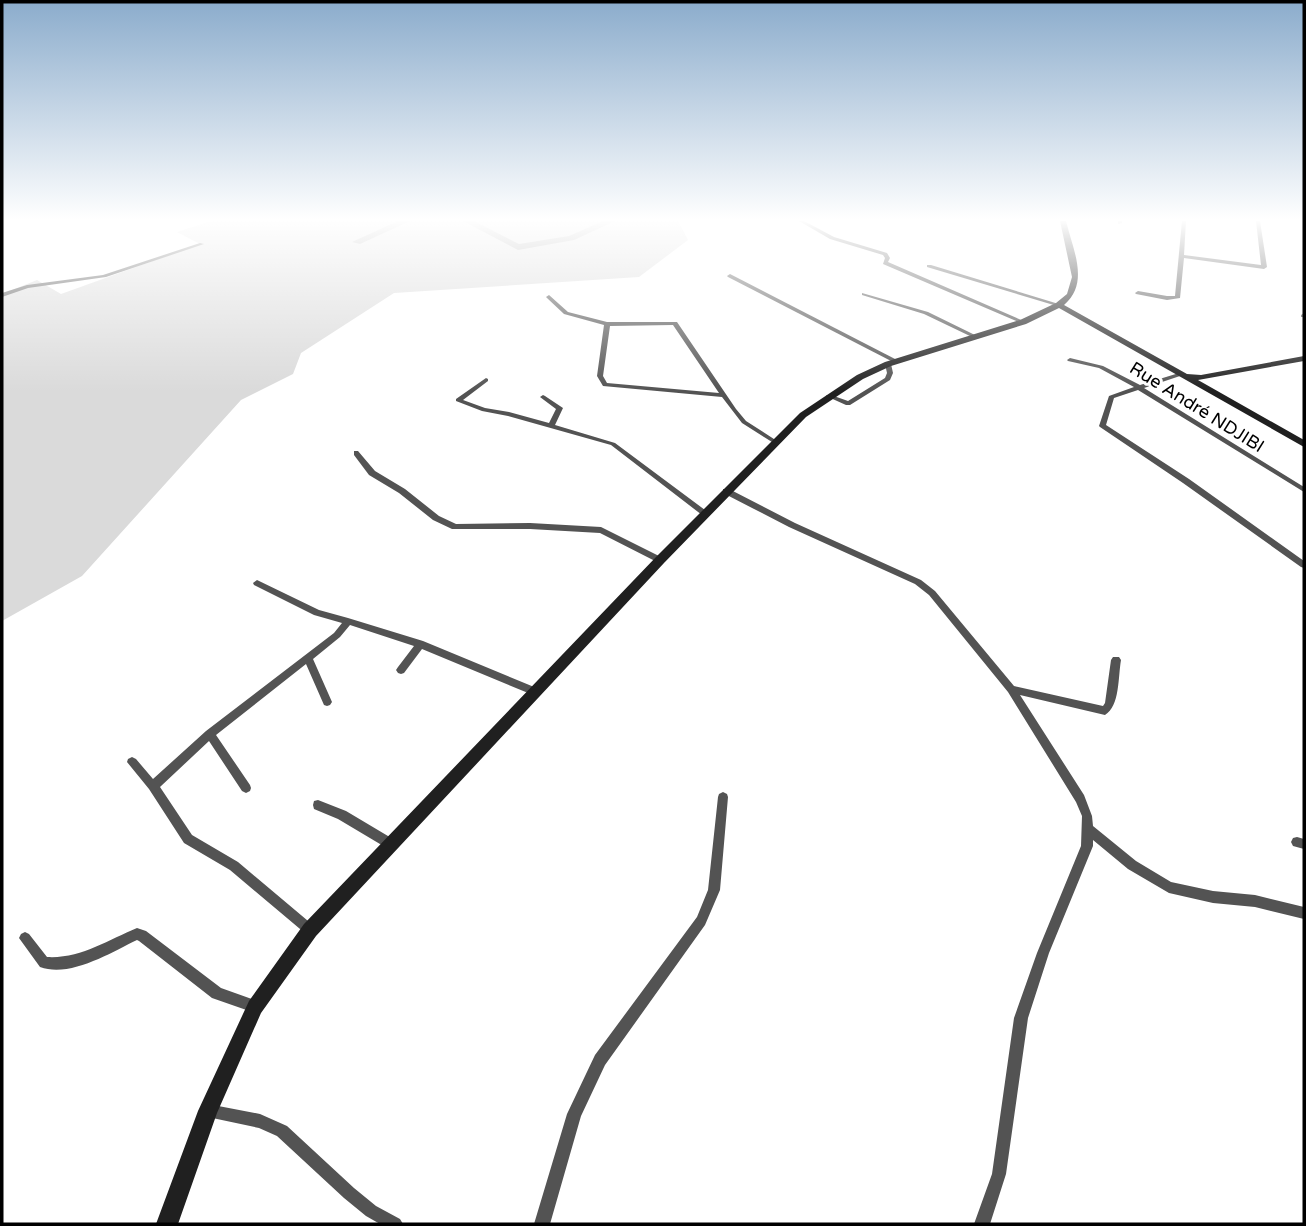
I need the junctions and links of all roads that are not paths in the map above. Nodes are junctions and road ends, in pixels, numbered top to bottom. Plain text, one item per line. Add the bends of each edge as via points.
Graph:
1 (89, 278) edge
2 (734, 278) edge
3 (921, 278) edge
4 (970, 278) edge
5 (1075, 278) edge
6 (1180, 278) edge
7 (1138, 293) dead end
8 (864, 294) dead end
9 (2, 295) edge
10 (549, 297) dead end
11 (1059, 305) junction
12 (1023, 322) junction
13 (607, 324) junction
14 (974, 336) junction
15 (1304, 358) edge
16 (1070, 360) dead end
17 (892, 362) junction
18 (1182, 375) junction
19 (486, 380) dead end
20 (1201, 382) junction
21 (1136, 387) junction
22 (725, 395) junction
23 (543, 397) dead end
24 (551, 426) junction
25 (774, 441) junction
26 (1304, 444) edge
27 (356, 453) dead end
28 (1304, 490) edge
29 (726, 491) junction
30 (705, 513) junction
31 (660, 560) junction
32 (1304, 565) edge
33 (257, 583) dead end
34 (348, 621) junction
35 (420, 644) junction
36 (308, 657) junction
37 (1116, 660) dead end
38 (401, 670) dead end
39 (1012, 689) junction
40 (536, 692) junction
41 (327, 702) dead end
42 (210, 734) junction
43 (132, 762) dead end
44 (153, 786) junction
45 (246, 788) dead end
46 (723, 797) dead end
47 (318, 805) dead end
48 (1088, 830) junction
49 (389, 843) junction
50 (1304, 913) edge
51 (310, 930) junction
52 (25, 938) dead end
53 (255, 1007) junction
54 (208, 1111) junction
55 (167, 1224) edge
56 (395, 1224) edge
57 (541, 1224) edge
58 (982, 1224) edge

1 - 9 street
2 - 17 street
3 - 12 street
4 - 11 street
5 - 11 street via 1071,295
6 - 7 street via 1178,297
8 - 14 street via 926,313
10 - 13 street via 566,313
11 - 12 street
11 - 18 street
12 - 14 street
13 - 22 street via 675,324
13 - 22 street via 600,376 604,384
14 - 17 street
15 - 20 street
16 - 21 street, Rue André NDJIBI via 1101,367
17 - 25 street via 829,396
18 - 20 street
18 - 21 street
19 - 24 street via 458,400
20 - 26 street
21 - 28 street, Rue André NDJIBI
21 - 32 street via 1108,399 1102,426
22 - 25 street via 744,422
23 - 24 street via 560,408
24 - 30 street via 626,451
25 - 29 street
27 - 31 street via 372,473 455,527 594,529 616,535
29 - 30 street
29 - 39 street via 918,582
30 - 31 street
31 - 40 street
33 - 34 street via 317,613
34 - 35 street
34 - 36 street
35 - 38 street
35 - 40 street
36 - 41 street
36 - 42 street
37 - 39 street via 1105,711
39 - 48 street via 1080,799
40 - 49 street
42 - 44 street
42 - 45 street
43 - 44 street
44 - 51 street via 188,839 234,866
46 - 57 street via 714,890 701,921 600,1060 574,1114
47 - 49 street
48 - 50 street via 1169,887
48 - 58 street via 1087,846 1021,1018 999,1174
49 - 51 street
51 - 53 street
52 - 53 street via 44,964 51,964 75,960 142,934 217,993
53 - 54 street
54 - 55 street
54 - 56 street via 260,1121 282,1131 371,1212

